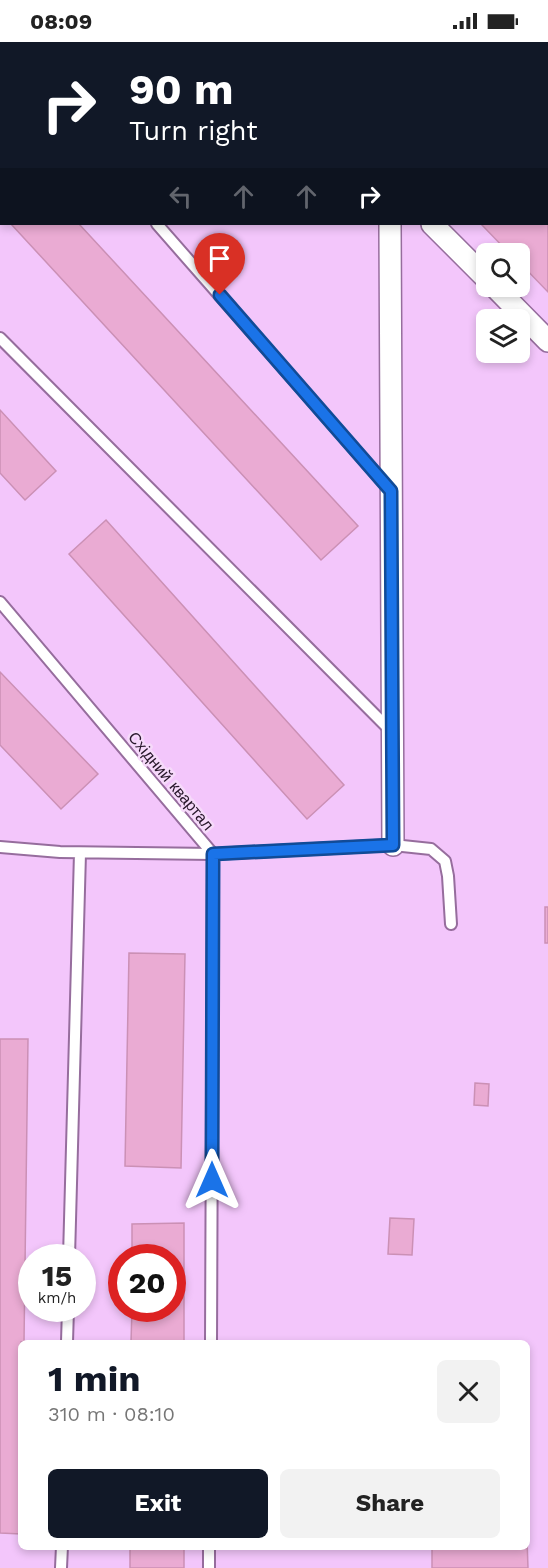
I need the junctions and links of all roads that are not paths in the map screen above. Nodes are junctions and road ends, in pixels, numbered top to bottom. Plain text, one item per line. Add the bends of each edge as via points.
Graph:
1 (158, 225) edge
2 (390, 225) edge
3 (433, 225) edge
4 (476, 268) edge
5 (505, 297) edge
6 (0, 338) edge
7 (548, 341) edge
8 (391, 491) junction
9 (0, 602) edge
10 (392, 732) junction
11 (393, 845) junction
12 (0, 846) edge
13 (80, 853) junction
14 (213, 854) junction
15 (451, 924) dead end
16 (69, 1244) edge
17 (68, 1322) edge
18 (67, 1340) edge
19 (210, 1340) edge
20 (62, 1550) edge
21 (209, 1550) edge
22 (61, 1568) edge
23 (209, 1568) edge

1 - 8 lane
2 - 8 street
3 - 4 street
5 - 7 street
6 - 10 lane
8 - 10 street
9 - 14 lane, Східний квартал
10 - 11 street
11 - 14 lane
11 - 15 lane via 430,849 445,861
12 - 13 lane
13 - 14 lane
13 - 16 lane
14 - 19 lane, Східний квартал
17 - 18 lane
20 - 22 lane
21 - 23 lane

